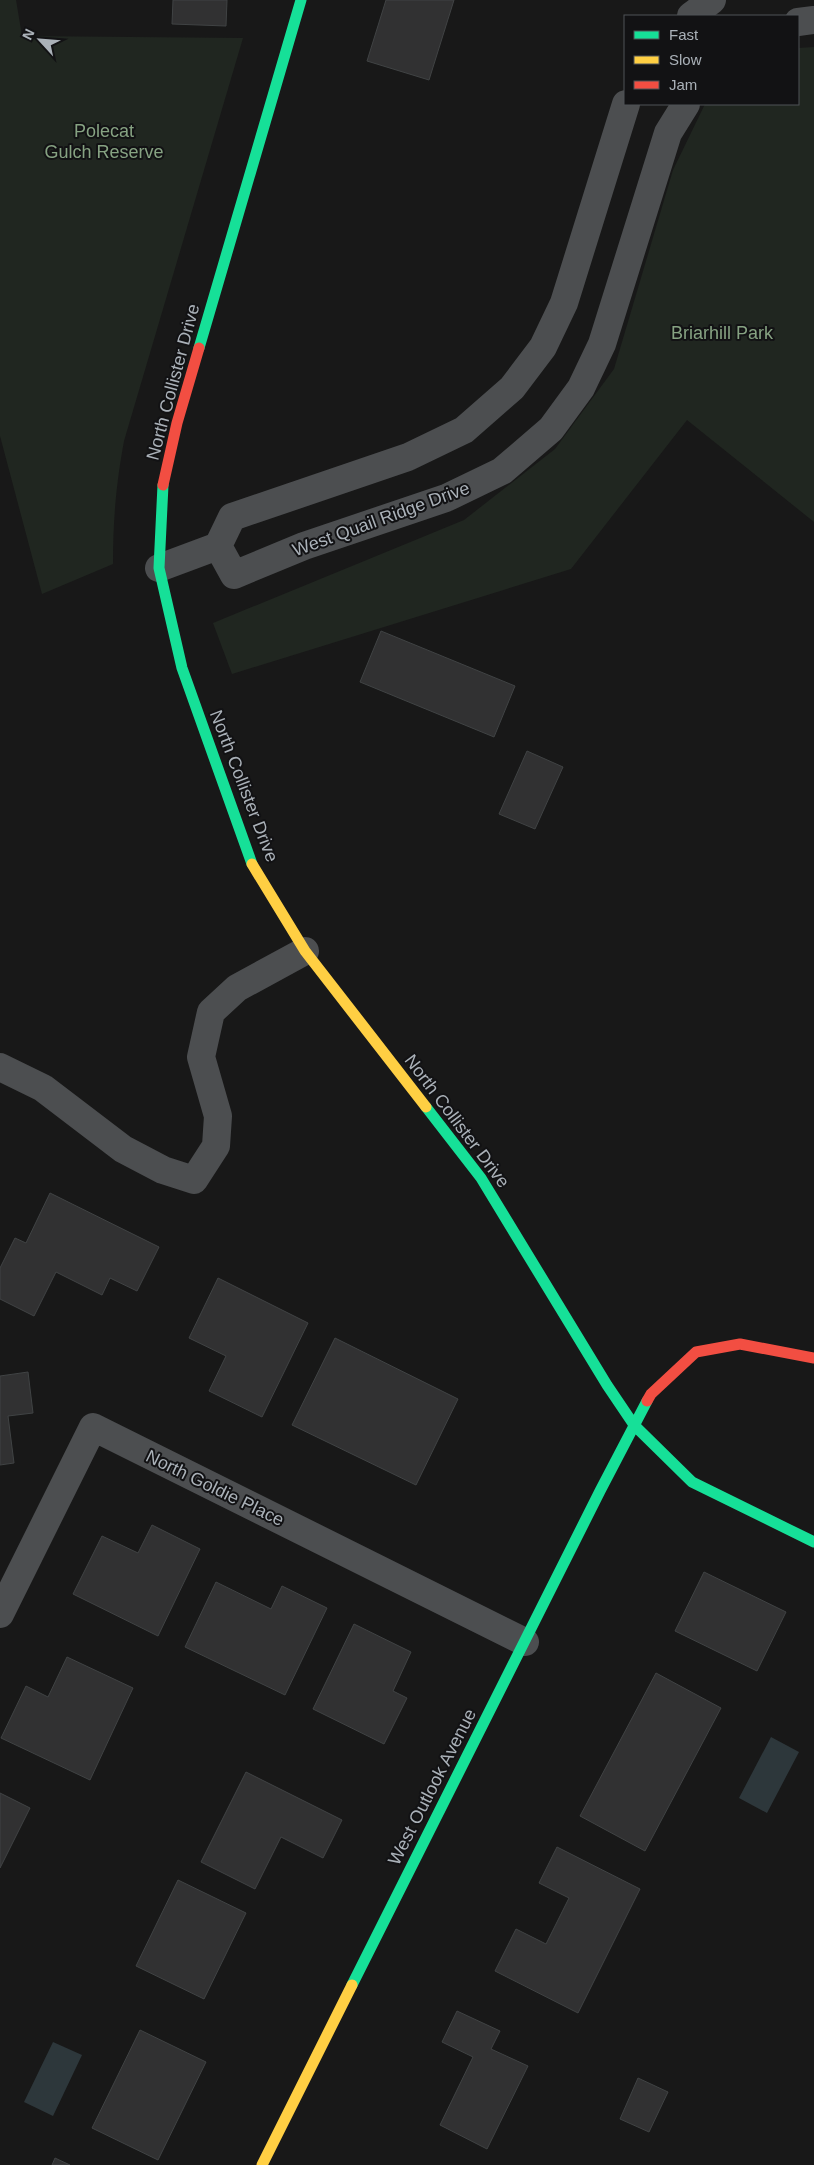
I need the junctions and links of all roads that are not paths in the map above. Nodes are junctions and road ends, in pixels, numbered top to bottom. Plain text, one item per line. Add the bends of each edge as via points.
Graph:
1 (301, 0) edge
2 (712, 0) edge
3 (692, 15) edge
4 (814, 20) edge
5 (799, 22) edge
6 (626, 105) edge
7 (685, 105) edge
8 (218, 546) junction
9 (159, 568) junction
10 (305, 952) junction
11 (0, 1067) edge
12 (814, 1358) edge
13 (634, 1425) junction
14 (814, 1542) edge
15 (0, 1614) edge
16 (524, 1642) junction
17 (262, 2165) edge

1 - 9 street, North Collister Drive via 177,423 162,491
2 - 3 street
4 - 5 street
6 - 8 street via 564,303 543,347 512,388 464,430 408,457 232,517
7 - 8 street, West Quail Ridge Drive via 668,132 602,344 581,388 551,429 502,471 446,498 304,546 234,575
8 - 9 street
9 - 10 street, North Collister Drive via 182,668 251,862
10 - 11 street via 237,988 211,1012 201,1057 218,1116 216,1146 194,1180 163,1170 123,1149 43,1088
10 - 13 street, North Collister Drive via 482,1178
12 - 13 street, West Outlook Avenue via 740,1344 696,1352 651,1394
13 - 14 street, North Collister Drive via 692,1482
13 - 16 street, West Outlook Avenue
15 - 16 street, North Goldie Place via 93,1427
16 - 17 street, West Outlook Avenue

